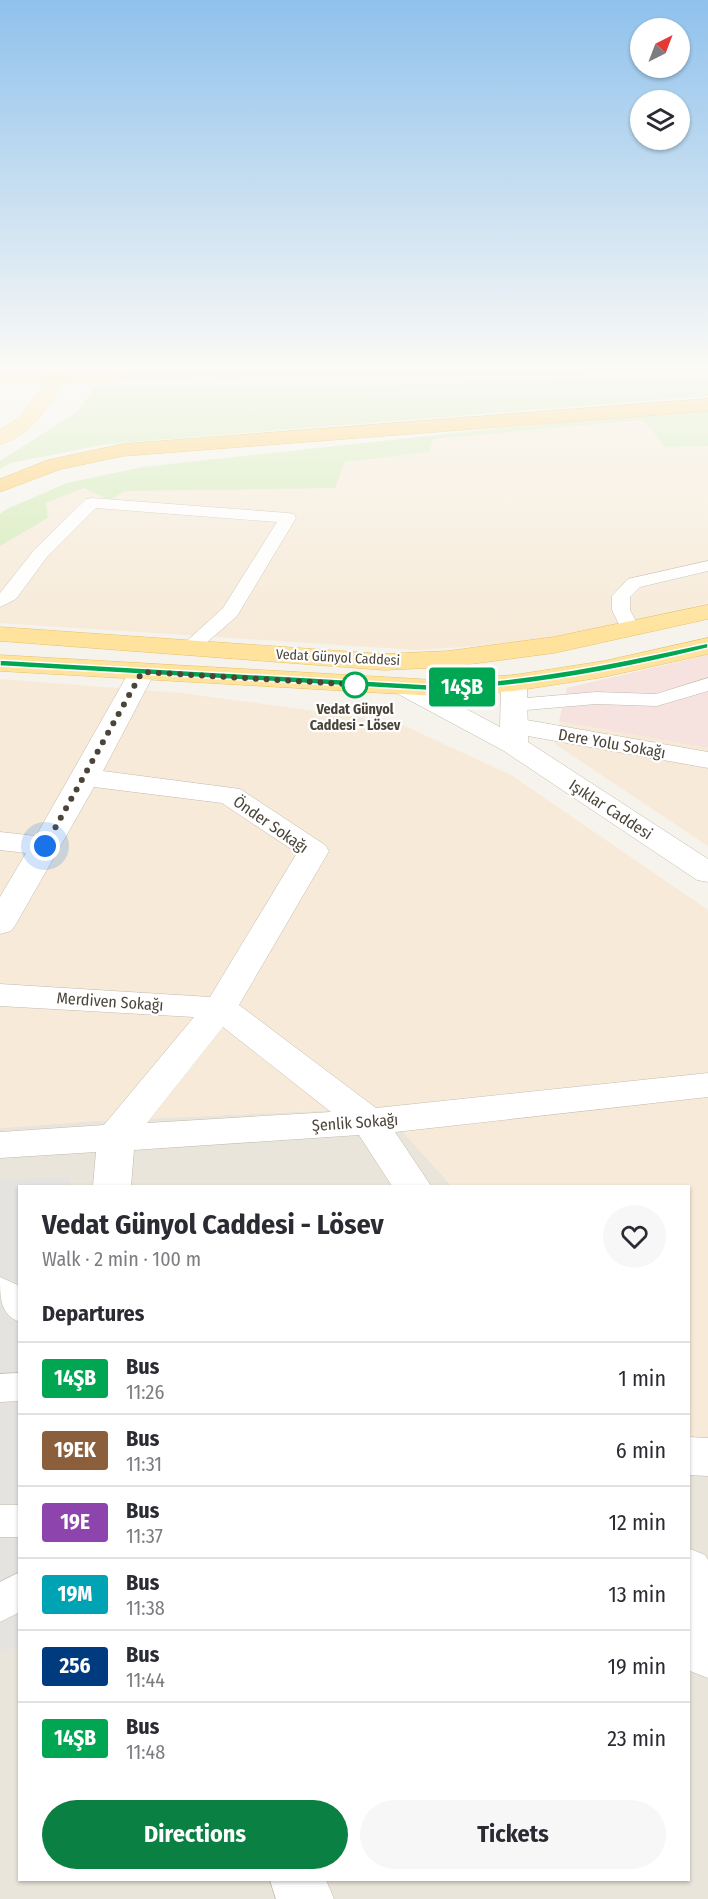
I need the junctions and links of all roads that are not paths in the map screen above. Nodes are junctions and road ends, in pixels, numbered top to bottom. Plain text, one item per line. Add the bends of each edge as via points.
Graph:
1 (91, 457) edge
2 (187, 457) edge
3 (0, 486) edge
4 (0, 503) edge
5 (708, 566) edge
6 (4, 598) edge
7 (708, 612) edge
8 (630, 629) junction
9 (0, 634) edge
10 (189, 648) junction
11 (705, 650) edge
12 (0, 663) edge
13 (142, 672) junction
14 (708, 684) edge
15 (408, 688) junction
16 (515, 715) junction
17 (708, 760) edge
18 (85, 777) junction
19 (0, 841) edge
20 (45, 846) junction
21 (708, 873) edge
22 (0, 924) edge
23 (0, 994) edge
24 (220, 1008) junction
25 (708, 1085) edge
26 (369, 1122) junction
27 (116, 1136) junction
28 (0, 1145) edge
29 (112, 1185) edge
30 (411, 1185) edge
31 (0, 1289) edge
32 (18, 1302) edge
33 (0, 1388) edge
34 (18, 1388) edge
35 (690, 1456) edge
36 (708, 1457) edge
37 (0, 1521) edge
38 (18, 1521) edge
39 (690, 1578) edge
40 (18, 1590) edge
41 (0, 1604) edge
42 (708, 1654) edge
43 (298, 1881) edge
44 (305, 1899) edge

1 - 3 highway via 55,464
2 - 4 highway via 68,473
5 - 8 lane via 634,583 621,596 621,610
6 - 10 lane via 92,503 288,518 230,612
7 - 8 main road, Vedat Günyol Caddesi
8 - 10 main road, Vedat Günyol Caddesi via 554,645 448,659 373,661
9 - 10 main road, Vedat Günyol Caddesi
11 - 16 main road, Vedat Günyol Caddesi via 604,669
12 - 13 main road, Vedat Günyol Caddesi
13 - 15 main road, Vedat Günyol Caddesi
13 - 18 street
14 - 16 lane via 657,700 596,698
15 - 16 street, Işıklar Caddesi
15 - 16 main road, Vedat Günyol Caddesi via 464,687
16 - 17 street, Dere Yolu Sokağı
16 - 21 street, Işıklar Caddesi
18 - 20 street
18 - 24 street, Önder Sokağı via 230,795 314,851
19 - 20 street
20 - 22 street
23 - 24 street, Merdiven Sokağı
24 - 26 street
24 - 27 street, Önder Sokağı
25 - 26 street, Şenlik Sokağı
26 - 27 street, Şenlik Sokağı
26 - 30 street
27 - 28 street, Şenlik Sokağı
27 - 29 street
31 - 32 lane
33 - 34 lane
35 - 36 street
37 - 38 lane
39 - 42 street
40 - 41 lane
43 - 44 street

